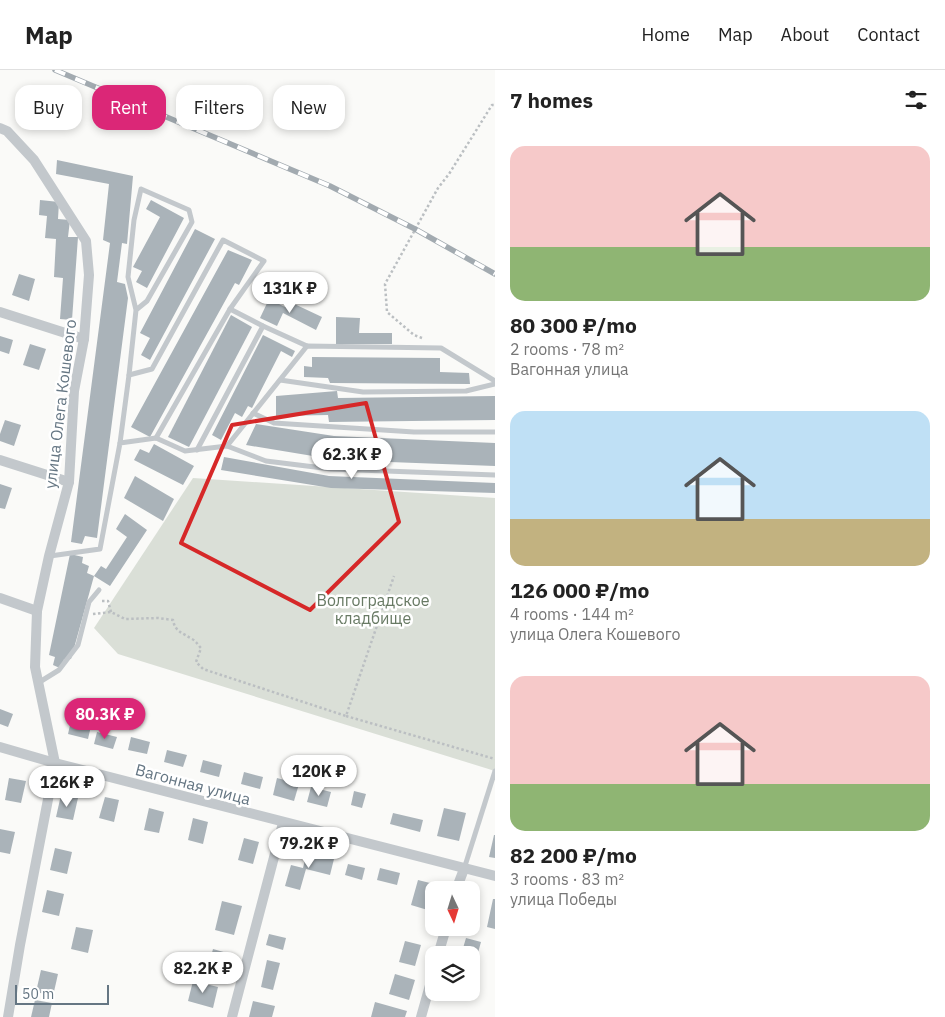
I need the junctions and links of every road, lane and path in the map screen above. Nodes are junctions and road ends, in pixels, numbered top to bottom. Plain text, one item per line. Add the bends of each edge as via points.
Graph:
1 (495, 105) edge
2 (0, 128) edge
3 (230, 309) junction
4 (136, 310) junction
5 (0, 312) edge
6 (262, 326) junction
7 (84, 338) junction
8 (423, 339) dead end
9 (307, 346) junction
10 (129, 375) junction
11 (280, 380) junction
12 (495, 383) edge
13 (253, 413) junction
14 (495, 432) edge
15 (156, 438) junction
16 (120, 443) junction
17 (227, 446) junction
18 (197, 450) junction
19 (0, 460) edge
20 (495, 475) edge
21 (69, 482) junction
22 (49, 556) junction
23 (394, 576) dead end
24 (99, 590) dead end
25 (0, 598) edge
26 (87, 610) junction
27 (37, 611) junction
28 (111, 612) junction
29 (38, 683) junction
30 (346, 716) junction
31 (0, 747) edge
32 (495, 759) edge
33 (54, 764) junction
34 (495, 771) edge
35 (283, 822) junction
36 (464, 868) junction
37 (495, 876) edge
38 (459, 881) edge
39 (425, 1001) edge
40 (8, 1017) edge
41 (232, 1017) edge
42 (421, 1017) edge

1 - 8 path via 492,104 450,174 438,188 385,284 387,312
2 - 7 street, улица Олега Кошевого via 7,131 34,160 86,241 89,275
3 - 6 lane
3 - 10 lane via 264,261 223,240 152,370
3 - 15 lane
4 - 4 lane via 147,301 192,222 189,210 140,189 128,277
4 - 10 lane
5 - 7 street
6 - 9 lane
6 - 18 lane
7 - 21 street, улица Олега Кошевого via 74,391
9 - 11 lane
9 - 12 lane via 441,348
10 - 16 lane
11 - 12 lane via 363,392 466,391
11 - 13 lane
13 - 14 lane via 274,423 414,432
13 - 17 lane
15 - 16 lane
15 - 18 lane via 185,451
16 - 22 lane via 100,549
17 - 18 lane
17 - 20 lane via 266,461 331,469
19 - 21 street
21 - 22 street, улица Олега Кошевого
22 - 27 street, улица Олега Кошевого
23 - 30 path
24 - 26 lane
25 - 27 street
26 - 28 path via 94,615
26 - 28 path via 99,600 108,601
26 - 29 lane via 78,645 59,670
27 - 29 street, улица Олега Кошевого via 35,667
28 - 30 path via 125,618 172,620 180,632 201,648 196,662 203,669
29 - 33 street, улица Олега Кошевого
30 - 32 path
31 - 33 street, Вагонная улица
33 - 35 street, Вагонная улица
33 - 40 street, улица Олега Кошевого
34 - 36 lane
35 - 36 street, Вагонная улица
35 - 41 street
36 - 37 street, Вагонная улица
36 - 38 street
39 - 42 street

